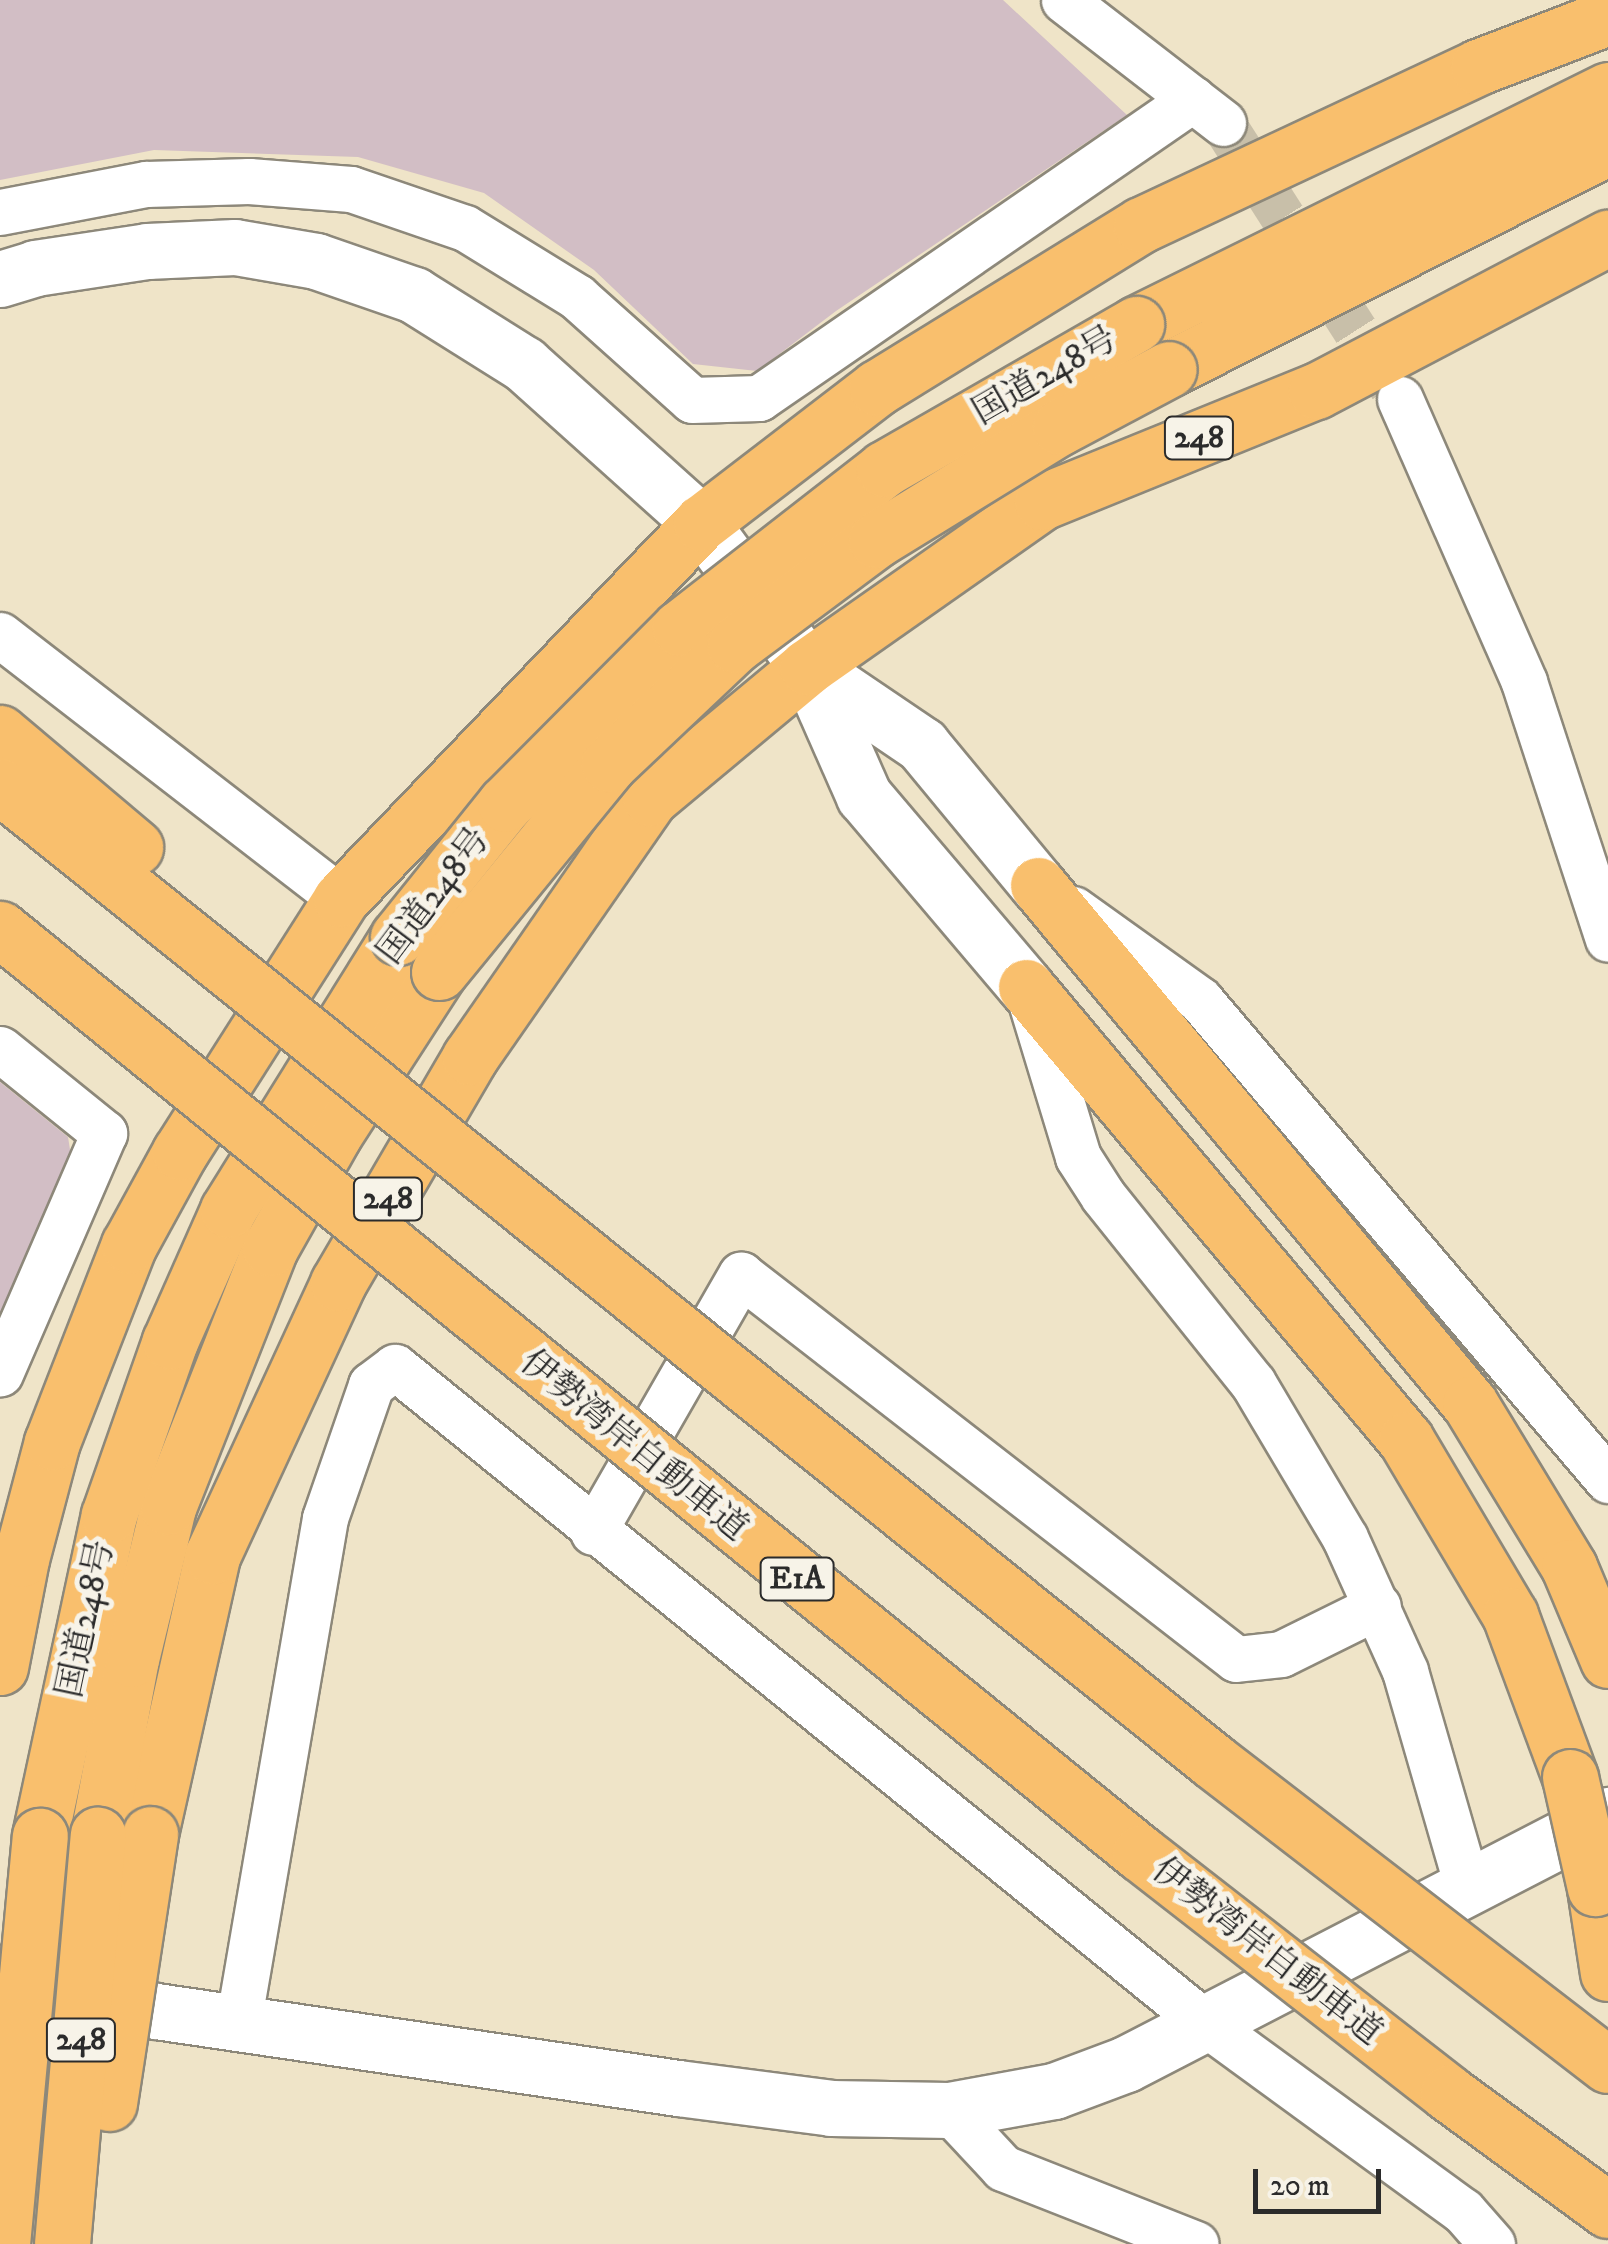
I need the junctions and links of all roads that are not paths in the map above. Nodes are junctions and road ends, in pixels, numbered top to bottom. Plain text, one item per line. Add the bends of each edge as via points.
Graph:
1 (1064, 0) edge
2 (1578, 0) edge
3 (1608, 17) edge
4 (1478, 68) junction
5 (1608, 90) edge
6 (1608, 147) edge
7 (0, 212) edge
8 (1608, 238) edge
9 (0, 279) edge
10 (1400, 399) tunnel mouth
11 (701, 522) junction
12 (0, 635) edge
13 (807, 667) junction
14 (0, 733) edge
15 (0, 786) edge
16 (1038, 885) junction
17 (341, 899) junction
18 (0, 929) edge
19 (1608, 939) edge
20 (1026, 987) junction
21 (0, 1049) edge
22 (534, 1211) junction
23 (0, 1373) edge
24 (1608, 1480) edge
25 (593, 1532) junction
26 (1378, 1606) junction
27 (1608, 1660) edge
28 (0, 1667) edge
29 (1608, 1815) edge
30 (124, 1835) junction
31 (1466, 1886) junction
32 (0, 1973) edge
33 (1608, 1973) edge
34 (1205, 2023) junction
35 (238, 2024) junction
36 (1608, 2065) edge
37 (949, 2110) junction
38 (1608, 2210) edge
39 (2, 2244) edge
40 (62, 2244) edge
41 (1196, 2244) edge
42 (1492, 2244) edge

1 - 7 street via 1208,111 759,398 692,400 577,297 465,228 350,190 249,181 146,184
2 - 4 highway via 1538,19
3 - 4 highway
4 - 11 highway via 1141,225 877,388
5 - 39 highway, 国道248号 / 248, bridge via 1136,324 884,469 680,628 505,804 398,937 228,1210 170,1341 109,1515 40,1836
6 - 30 highway, 国道248号 / 248, bridge via 1060,427 876,540 735,645 609,764 439,972 270,1248 168,1508 131,1658
8 - 13 highway, 248 via 1316,390 1042,502
9 - 11 street via 147,252 235,246 316,261 414,295 524,364
10 - 19 street via 1524,682
11 - 13 street
11 - 17 highway
12 - 17 street
13 - 16 street via 922,745
13 - 20 street via 864,796
13 - 30 highway, 248 via 650,798 470,1057 338,1283 212,1556
14 - 22 highway, bridge via 191,894
15 - 22 highway, bridge
16 - 24 street via 1200,1000
16 - 27 highway via 1470,1404 1569,1568
17 - 28 highway via 180,1152 130,1245 52,1442
18 - 38 highway, 伊勢湾岸自動車道 / E1A, bridge via 1140,1853
20 - 26 street via 1078,1157 1253,1384
20 - 33 highway, bridge via 1406,1440 1510,1615 1570,1776
21 - 23 street via 104,1133
22 - 36 highway, bridge via 1213,1761
25 - 26 street via 741,1275 1236,1659 1281,1654
25 - 34 street
25 - 35 street via 395,1367 371,1386 325,1518
26 - 31 street via 1430,1746
29 - 31 street
30 - 40 highway, 248, bridge via 105,2132 71,2163
31 - 34 street
32 - 35 street
34 - 37 street via 1054,2092
34 - 42 street via 1463,2211
35 - 37 street via 830,2108
37 - 41 street via 1003,2168

